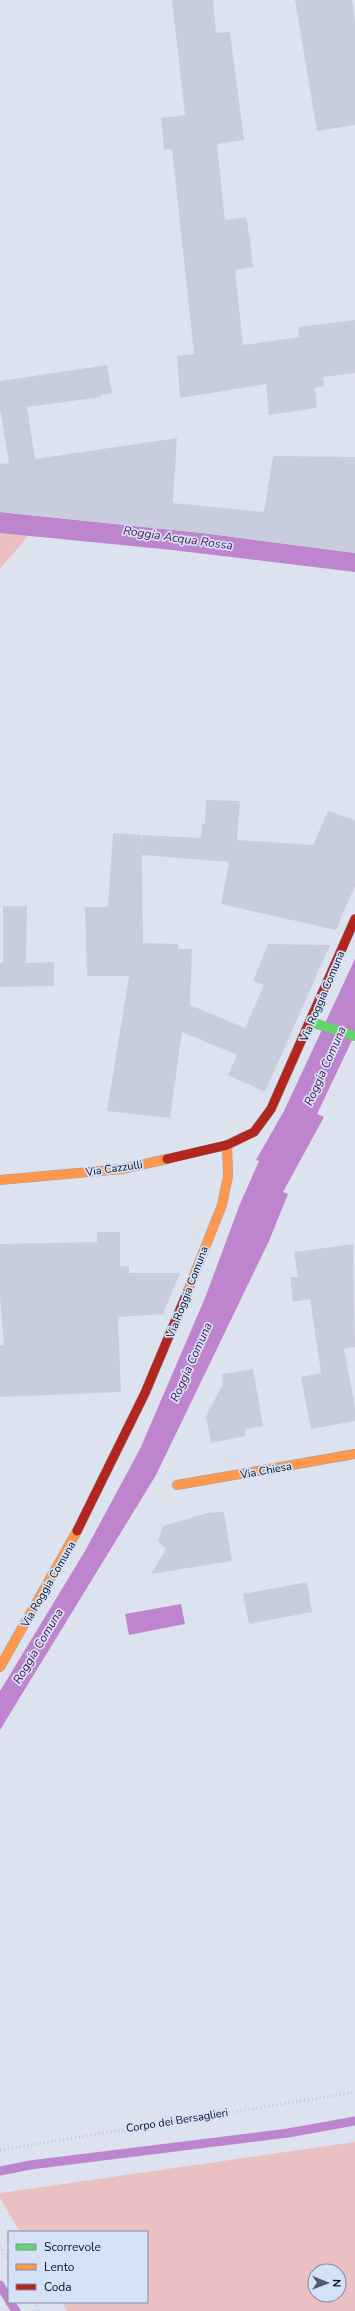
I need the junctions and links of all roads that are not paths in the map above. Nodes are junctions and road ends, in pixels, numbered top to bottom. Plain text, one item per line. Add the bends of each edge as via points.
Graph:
1 (355, 919) edge
2 (311, 1022) junction
3 (355, 1036) edge
4 (227, 1146) junction
5 (0, 1180) edge
6 (355, 1454) edge
7 (177, 1485) dead end
8 (0, 1667) edge

1 - 2 street, Via Roggia Comuna
2 - 3 street
2 - 4 street, Via Roggia Comuna via 272,1109 254,1132
4 - 5 street, Via Cazzulli via 122,1169
4 - 8 street, Via Roggia Comuna via 228,1176 221,1204 163,1354 77,1533
6 - 7 street, Via Chiesa

